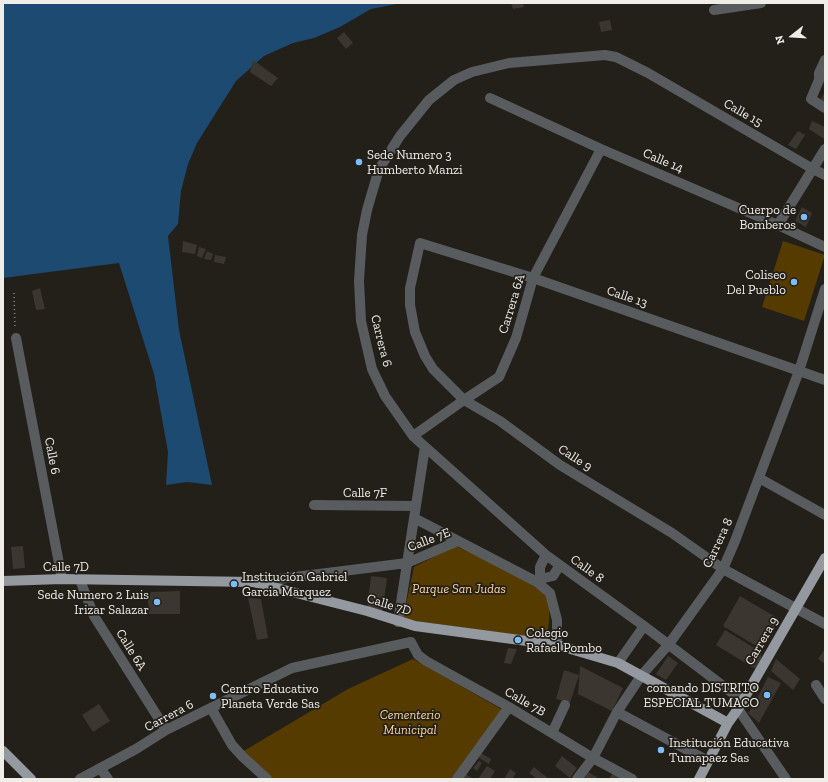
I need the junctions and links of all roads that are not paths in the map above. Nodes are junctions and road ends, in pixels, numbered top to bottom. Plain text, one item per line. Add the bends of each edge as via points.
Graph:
1 (761, 3) edge
2 (714, 10) dead end
3 (825, 60) edge
4 (454, 80) joint
5 (822, 81) edge
6 (490, 98) dead end
7 (825, 108) edge
8 (601, 149) junction
9 (825, 149) edge
10 (813, 169) junction
11 (825, 175) edge
12 (778, 225) junction
13 (420, 243) joint
14 (825, 247) edge
15 (533, 278) junction
16 (825, 289) edge
17 (16, 333) road end
18 (799, 371) junction
19 (825, 380) edge
20 (464, 400) junction
21 (413, 436) junction
22 (425, 447) junction
23 (759, 478) junction
24 (314, 505) dead end
25 (416, 506) junction
26 (825, 515) edge
27 (414, 518) junction
28 (458, 541) junction
29 (546, 555) junction
30 (825, 558) edge
31 (407, 563) junction
32 (560, 565) junction
33 (723, 569) junction
34 (62, 580) junction
35 (80, 580) junction
36 (539, 580) junction
37 (3, 581) edge
38 (253, 582) junction
39 (796, 609) junction
40 (398, 622) junction
41 (825, 624) edge
42 (415, 626) junction
43 (644, 626) junction
44 (411, 642) junction
45 (669, 644) junction
46 (558, 645) junction
47 (618, 663) junction
48 (641, 676) junction
49 (816, 686) dead end
50 (825, 699) edge
51 (565, 705) dead end
52 (740, 705) junction
53 (211, 708) junction
54 (509, 708) junction
55 (617, 712) junction
56 (728, 723) junction
57 (166, 730) junction
58 (552, 733) junction
59 (3, 750) edge
60 (593, 758) junction
61 (708, 761) junction
62 (100, 768) junction
63 (31, 779) edge
64 (80, 779) edge
65 (108, 779) edge
66 (267, 779) edge
67 (457, 779) edge
68 (577, 779) edge
69 (632, 779) edge
70 (698, 779) edge
71 (786, 779) edge

1 - 2 street
3 - 5 street via 818,73
4 - 10 street, Calle 15 via 472,72 509,63 605,55 616,57
4 - 21 street, Carrera 6 via 429,100 400,136 379,169 362,235 359,303 370,362 385,396
5 - 7 street via 811,99
6 - 8 street, Calle 14
8 - 12 street, Calle 14
8 - 15 street, Carrera 6A
9 - 10 street
10 - 11 street, Calle 15
10 - 12 street
12 - 14 street, Calle 14
13 - 15 street, Calle 13
13 - 20 street, Calle 9 via 410,288 415,332 433,369
15 - 18 street, Calle 13
15 - 20 street, Carrera 6A via 516,338 498,377
16 - 18 street, Carrera 8
17 - 34 street, Calle 6
18 - 19 street, Calle 13
18 - 23 street, Carrera 8
20 - 21 street, Carrera 6A
20 - 33 street, Calle 9 via 500,421 560,466 672,533
21 - 22 street, Carrera 6
22 - 25 street
22 - 29 street, Calle 8
23 - 26 street
23 - 33 street, Carrera 8
24 - 25 street, Calle 7F
25 - 27 street
27 - 28 street
27 - 31 street
28 - 31 street, Calle 7E
28 - 36 street, Calle 7E
29 - 32 street, Calle 8
29 - 36 street via 540,567
30 - 39 main road, Carrera 9
31 - 38 street, Calle 7E
31 - 40 street
32 - 36 street via 553,576
32 - 43 street, Calle 8
33 - 39 street, Calle 9
33 - 45 street, Carrera 8
34 - 35 main road, Calle 7D
34 - 37 main road, Calle 7D
35 - 38 main road, Calle 7D
35 - 57 street, Calle 6A via 94,616
36 - 46 street, Calle 7E via 550,593 557,620
38 - 40 main road, Calle 7D
39 - 41 street, Calle 9
39 - 52 main road, Carrera 9
40 - 42 main road, Calle 7D
42 - 44 street
42 - 46 main road, Calle 7D
43 - 45 street, Calle 8
43 - 47 street
44 - 53 street, Carrera 6 via 292,668
44 - 54 street, Calle 7B via 418,655 426,661
45 - 48 street, Carrera 8
45 - 52 street, Calle 8
46 - 47 main road, Calle 7D
47 - 48 main road, Calle 7D
48 - 55 street, Carrera 8
48 - 56 main road, Calle 7D
49 - 50 street
51 - 58 street
52 - 56 main road, Carrera 9
52 - 71 street, Calle 8
53 - 57 street, Carrera 6
53 - 66 street via 232,745
54 - 58 street, Calle 7B
54 - 67 street
55 - 60 street, Carrera 8
55 - 61 street
56 - 61 main road, Carrera 9
57 - 62 street, Carrera 6
58 - 60 street, Calle 7B
59 - 63 main road
60 - 68 street, Carrera 8
60 - 69 street, Calle 7B
61 - 70 main road, Carrera 9
62 - 64 street, Carrera 6
62 - 65 street

